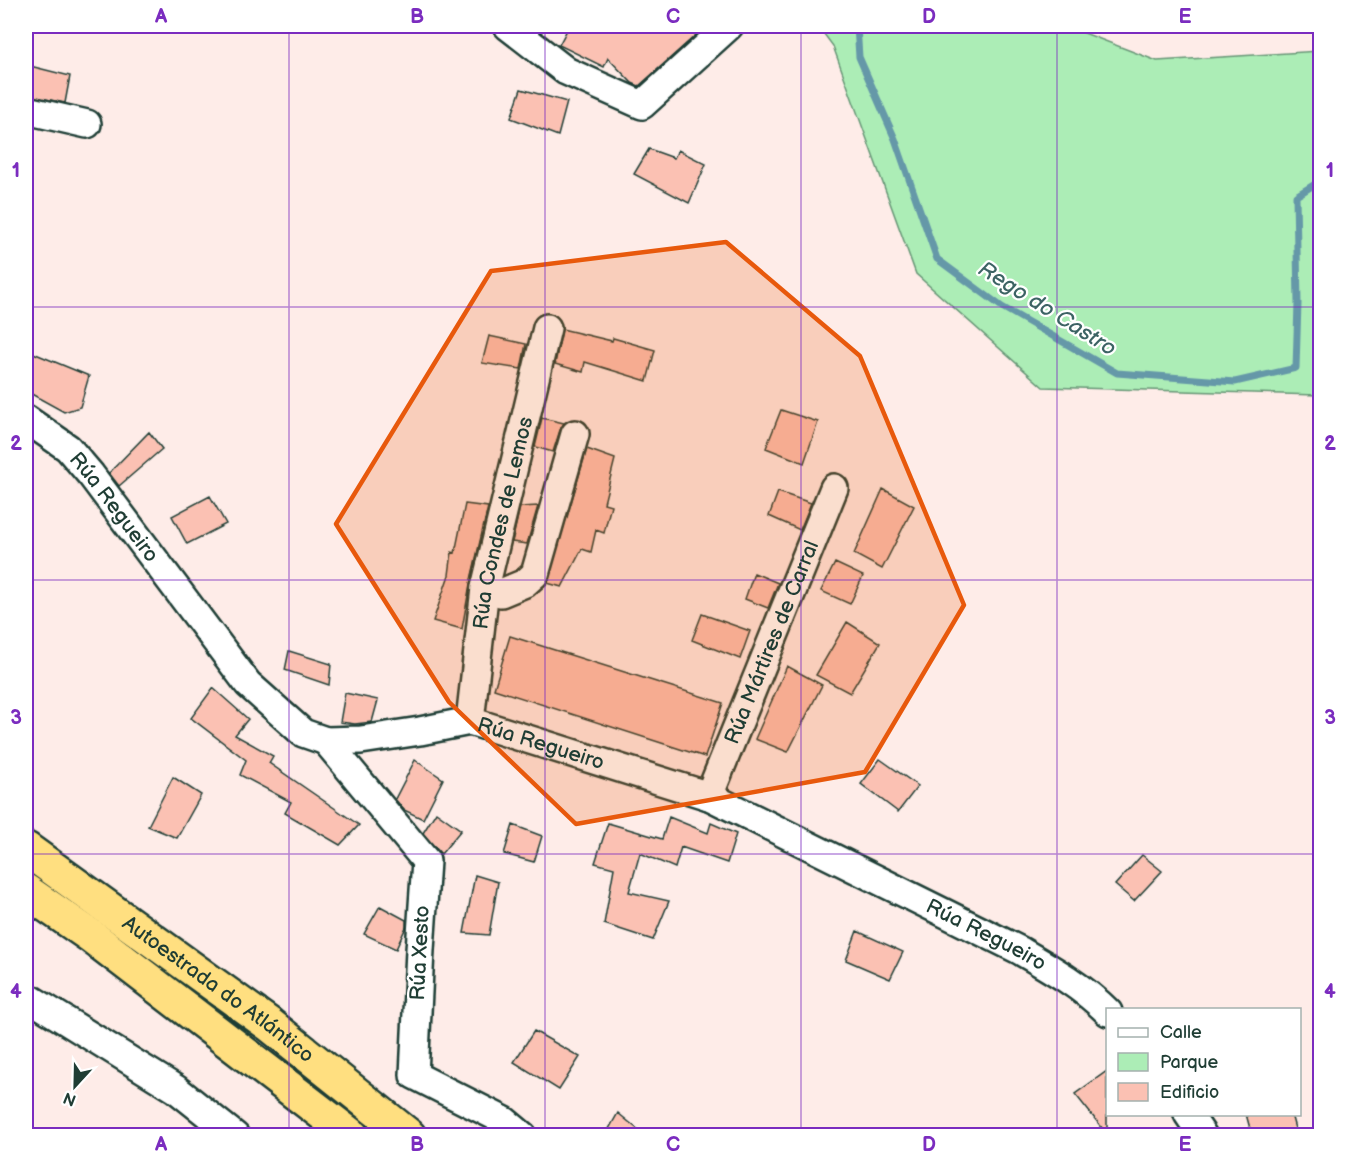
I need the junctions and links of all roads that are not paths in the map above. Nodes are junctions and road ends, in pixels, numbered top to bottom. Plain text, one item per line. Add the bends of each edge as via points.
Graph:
1 (508, 26) edge
2 (729, 26) edge
3 (26, 110) edge
4 (87, 124) dead end
5 (547, 328) dead end
6 (26, 419) edge
7 (575, 434) dead end
8 (834, 488) dead end
9 (485, 588) junction
10 (470, 721) junction
11 (326, 741) junction
12 (709, 796) junction
13 (26, 849) edge
14 (26, 891) edge
15 (26, 996) edge
16 (1106, 1011) edge
17 (1189, 1116) edge
18 (234, 1136) edge
19 (352, 1136) edge
20 (409, 1136) edge
21 (523, 1136) edge
22 (1203, 1136) edge

1 - 2 street via 566,71 642,105
3 - 4 street
5 - 9 street, Rúa Condes de Lemos
6 - 11 street, Rúa Regueiro via 68,448 91,475 248,684 303,734
7 - 9 street via 535,574 501,593
8 - 12 street, Rúa Mártires de Carral
9 - 10 street, Rúa Condes de Lemos
10 - 11 street, Rúa Regueiro via 360,740
10 - 12 street, Rúa Regueiro
11 - 21 street, Rúa Xesto via 426,861 414,1075 505,1121
12 - 16 street, Rúa Regueiro via 1019,950 1084,991
13 - 20 highway, Autoestrada do Atlántico via 270,1025
14 - 19 highway, Autoestrada do Atlántico via 91,936
15 - 18 street via 176,1089
17 - 22 street

